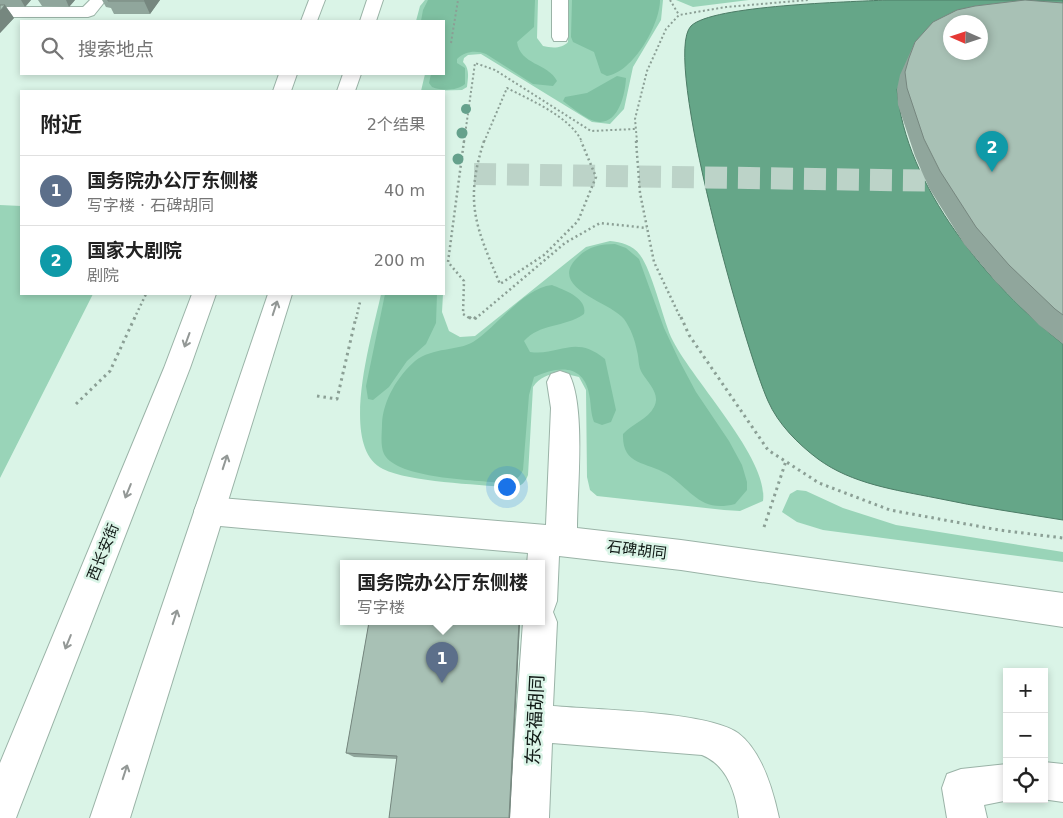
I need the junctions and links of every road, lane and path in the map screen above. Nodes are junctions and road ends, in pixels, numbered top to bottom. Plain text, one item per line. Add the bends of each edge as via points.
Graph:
1 (98, 0) edge
2 (317, 0) edge
3 (375, 0) edge
4 (458, 0) edge
5 (560, 0) edge
6 (670, 0) edge
7 (808, 0) edge
8 (0, 12) edge
9 (678, 15) junction
10 (309, 20) edge
11 (368, 20) edge
12 (560, 37) dead end
13 (452, 43) dead end
14 (288, 75) edge
15 (352, 75) edge
16 (282, 90) edge
17 (346, 90) edge
18 (635, 129) junction
19 (647, 228) junction
20 (445, 255) edge
21 (449, 255) junction
22 (500, 284) joint
23 (146, 295) edge
24 (204, 295) edge
25 (280, 295) edge
26 (360, 302) dead end
27 (560, 382) dead end
28 (317, 396) dead end
29 (76, 404) dead end
30 (786, 461) junction
31 (209, 511) junction
32 (764, 527) dead end
33 (1063, 538) edge
34 (552, 540) junction
35 (545, 579) edge
36 (1063, 610) edge
37 (540, 625) edge
38 (535, 723) junction
39 (1048, 781) edge
40 (1003, 783) edge
41 (1063, 783) edge
42 (0, 810) edge
43 (110, 818) edge
44 (529, 818) edge
45 (759, 818) edge
46 (967, 818) edge

1 - 8 main road via 88,12
2 - 10 main road
3 - 11 main road
4 - 13 path
5 - 12 main road
6 - 9 path
7 - 9 path
9 - 18 path via 666,29 647,71
14 - 16 main road
15 - 17 main road
18 - 19 path via 640,192
18 - 21 path via 591,131 495,70 475,63
19 - 21 path via 600,223 564,243 473,320 464,314 464,281 448,262
19 - 30 path via 654,262 689,335 768,450
20 - 21 path
22 - 22 path via 476,224 474,174 486,131 507,88 545,107 578,133 596,177 578,220 544,256
23 - 29 path via 110,371
24 -> 42 main road, 西长安街
31 -> 25 main road
26 - 28 path via 337,399
27 - 34 main road via 565,408
30 - 32 path
30 - 33 path via 819,483 890,510
31 - 34 main road, 石碑胡同
43 -> 31 main road
34 - 35 main road
34 - 36 main road, 石碑胡同 via 680,555
37 - 38 main road, 东安福胡同
38 - 44 main road, 东安福胡同
38 - 45 main road via 702,737 724,745 738,762 750,786
39 - 41 main road
40 - 46 main road via 961,788

